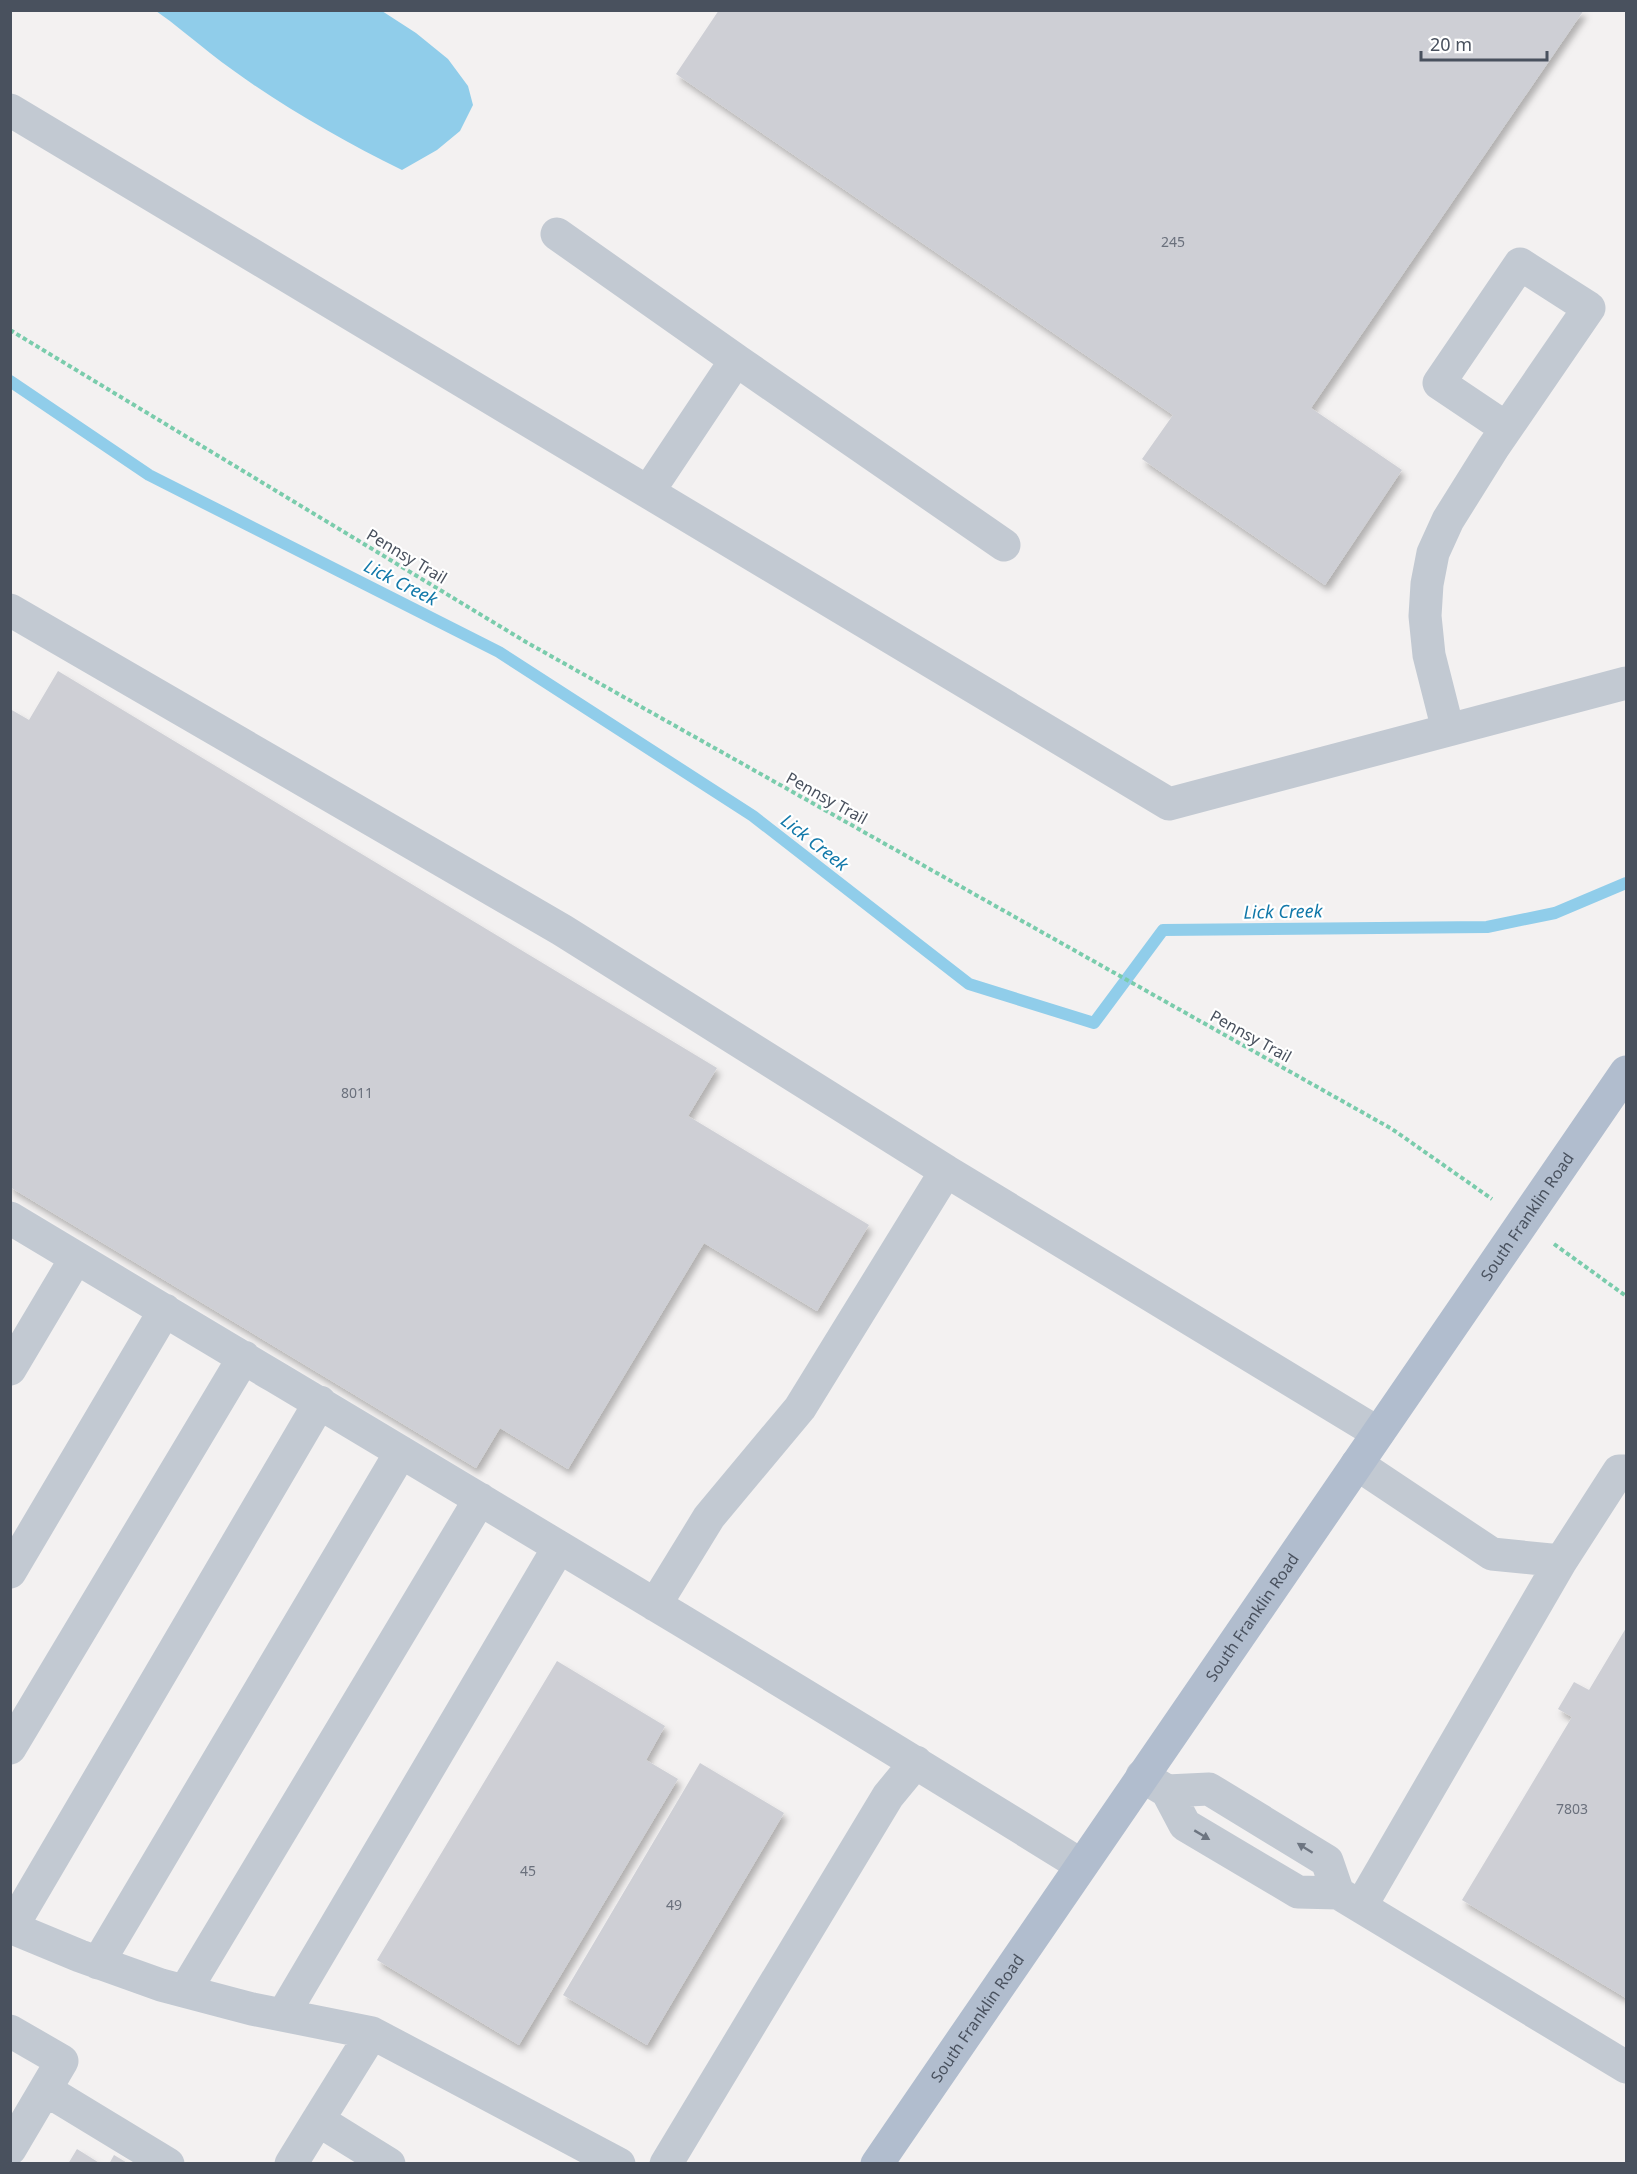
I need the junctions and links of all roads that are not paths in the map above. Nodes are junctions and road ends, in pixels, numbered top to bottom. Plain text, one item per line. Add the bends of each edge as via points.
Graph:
1 (10, 110) edge
2 (557, 234) dead end
3 (736, 360) junction
4 (1506, 428) junction
5 (648, 492) junction
6 (1004, 545) dead end
7 (10, 610) edge
8 (1626, 683) edge
9 (1448, 730) junction
10 (1626, 1071) edge
11 (946, 1171) junction
12 (10, 1218) edge
13 (76, 1258) junction
14 (165, 1310) junction
15 (244, 1357) junction
16 (10, 1369) edge
17 (320, 1402) junction
18 (1378, 1433) junction
19 (402, 1452) junction
20 (1357, 1464) junction
21 (1626, 1471) edge
22 (480, 1499) junction
23 (559, 1547) junction
24 (1561, 1561) junction
25 (10, 1572) edge
26 (655, 1605) junction
27 (10, 1748) edge
28 (916, 1762) junction
29 (1154, 1784) junction
30 (1081, 1865) junction
31 (1349, 1899) junction
32 (11, 1927) edge
33 (98, 1963) junction
34 (185, 1991) junction
35 (283, 2014) junction
36 (10, 2031) edge
37 (372, 2033) junction
38 (1626, 2067) edge
39 (46, 2090) junction
40 (318, 2120) junction
41 (10, 2149) edge
42 (168, 2163) edge
43 (291, 2163) edge
44 (388, 2163) edge
45 (619, 2163) edge
46 (666, 2163) edge
47 (877, 2163) edge

1 - 5 lane
2 - 3 lane
3 - 5 lane
3 - 6 lane
4 - 4 lane via 1589,308 1520,264 1439,383
4 - 9 lane via 1448,520 1433,553 1427,584 1425,616 1430,655
5 - 9 lane via 1169,804
7 - 11 lane via 562,930
8 - 9 lane
10 - 18 main road, South Franklin Road
11 - 18 lane
11 - 26 lane via 800,1408 709,1517
12 - 13 lane
13 - 14 lane
13 - 16 lane
14 - 15 lane
14 - 25 lane
15 - 17 lane
15 - 27 lane
17 - 19 lane
17 - 32 lane
18 - 20 main road, South Franklin Road
19 - 22 lane
19 - 33 lane
20 - 24 lane via 1492,1554
20 - 29 main road, South Franklin Road
21 - 24 lane via 1619,1471
22 - 23 lane
22 - 34 lane
23 - 26 lane
23 - 35 lane
24 - 31 lane
26 - 28 lane
28 - 30 lane
28 - 46 lane via 888,1796
29 - 30 main road, South Franklin Road
29 -> 31 lane via 1185,1825 1216,1844 1298,1892
31 -> 29 lane via 1327,1861 1209,1789
30 - 47 main road, South Franklin Road
31 - 38 lane
32 - 33 lane
33 - 34 lane
34 - 35 lane
35 - 37 lane
36 - 39 lane via 62,2061
37 - 40 lane
37 - 45 lane
39 - 41 lane
39 - 42 lane
40 - 43 lane
40 - 44 lane

